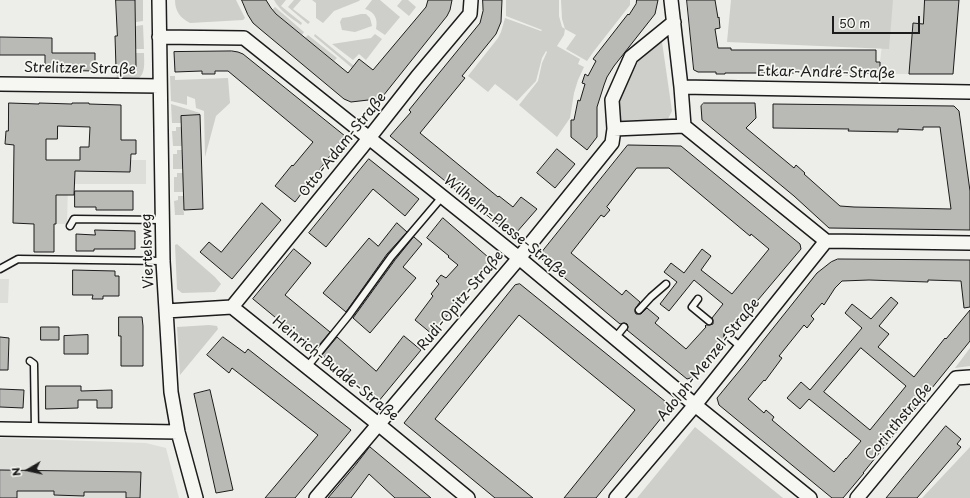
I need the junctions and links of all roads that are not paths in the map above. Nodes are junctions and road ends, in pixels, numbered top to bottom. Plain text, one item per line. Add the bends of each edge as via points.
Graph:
1 (158, 0) edge
2 (471, 0) edge
3 (671, 0) edge
4 (674, 22) junction
5 (159, 37) junction
6 (0, 84) edge
7 (160, 86) junction
8 (682, 87) junction
9 (970, 92) edge
10 (684, 126) junction
11 (614, 129) junction
12 (370, 138) junction
13 (442, 196) junction
14 (163, 220) junction
15 (70, 226) dead end
16 (826, 241) junction
17 (970, 243) edge
18 (519, 258) junction
19 (163, 261) junction
20 (0, 269) edge
21 (666, 284) dead end
22 (698, 300) dead end
23 (232, 307) junction
24 (639, 310) dead end
25 (166, 311) junction
26 (709, 321) dead end
27 (624, 327) dead end
28 (728, 336) dead end
29 (615, 338) junction
30 (741, 347) junction
31 (30, 361) dead end
32 (307, 367) junction
33 (970, 376) edge
34 (695, 405) junction
35 (378, 424) junction
36 (0, 429) edge
37 (35, 430) junction
38 (178, 432) junction
39 (196, 498) edge
40 (316, 498) edge
41 (468, 498) edge
42 (616, 498) edge
43 (810, 498) edge
44 (857, 498) edge

1 - 5 street, Viertelsweg
2 - 12 street, Otto-Adam-Straße via 470,14
3 - 4 street
4 - 8 street
4 - 11 street, Rudi-Opitz-Straße via 631,57 612,100
5 - 7 street, Viertelsweg
5 - 12 street, Wilhelm-Plesse-Straße via 244,38
6 - 7 street, Strelitzer Straße
7 - 14 street, Viertelsweg
8 - 9 street, Etkar-André-Straße
8 - 10 street
10 - 11 street
10 - 16 street
11 - 18 street, Rudi-Opitz-Straße via 612,144
12 - 13 street, Wilhelm-Plesse-Straße
12 - 23 street, Otto-Adam-Straße
13 - 18 street, Wilhelm-Plesse-Straße
13 - 32 lane via 391,257
14 - 15 lane via 74,219
14 - 19 street, Viertelsweg
16 - 17 street
16 - 30 street, Adolph-Menzel-Straße
18 - 29 street, Wilhelm-Plesse-Straße
18 - 35 street, Rudi-Opitz-Straße
19 - 20 lane via 18,259
19 - 25 street, Viertelsweg
21 - 24 lane
22 - 26 lane via 692,307
23 - 25 street
23 - 32 street, Heinrich-Budde-Straße
25 - 38 street, Viertelsweg via 170,392
27 - 29 lane
28 - 30 lane
29 - 34 street, Wilhelm-Plesse-Straße
30 - 34 street, Adolph-Menzel-Straße
31 - 37 lane via 34,364
32 - 35 street, Heinrich-Budde-Straße
33 - 44 street, Corinthstraße via 956,378
34 - 42 street, Adolph-Menzel-Straße
34 - 43 street, Wilhelm-Plesse-Straße
35 - 40 street, Rudi-Opitz-Straße
35 - 41 street, Heinrich-Budde-Straße
36 - 37 street
37 - 38 street
38 - 39 street, Viertelsweg

